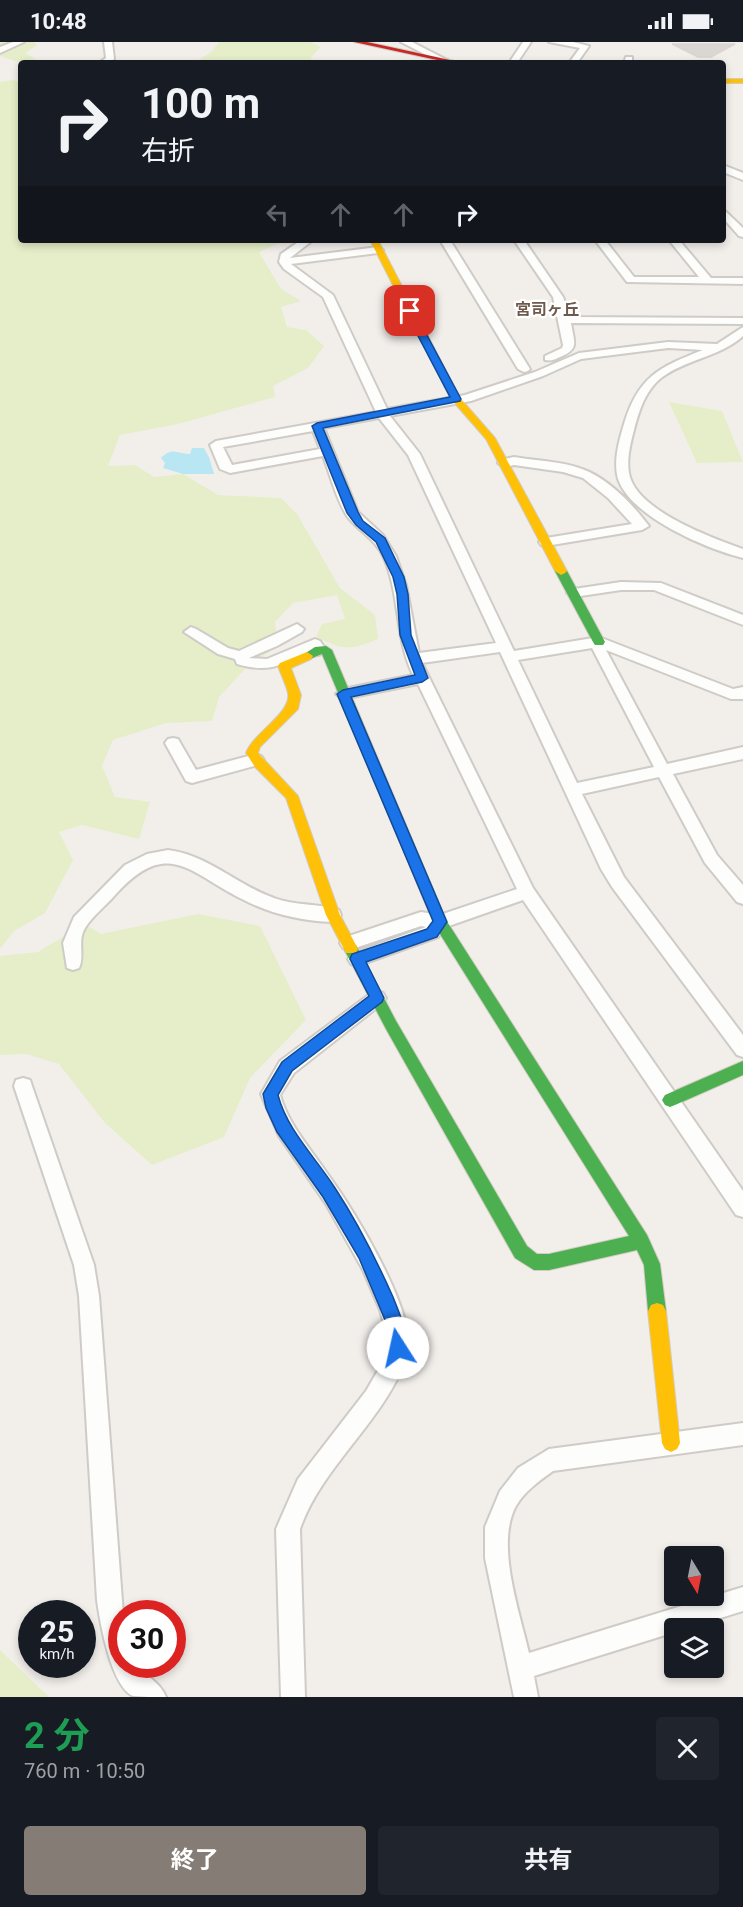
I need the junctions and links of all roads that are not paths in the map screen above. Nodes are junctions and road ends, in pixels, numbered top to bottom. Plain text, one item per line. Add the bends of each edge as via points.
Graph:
1 (20, 42) edge
2 (80, 42) edge
3 (90, 42) edge
4 (108, 42) edge
5 (357, 42) edge
6 (405, 42) edge
7 (528, 42) edge
8 (553, 42) edge
9 (0, 50) edge
10 (108, 60) edge
11 (440, 60) edge
12 (443, 60) edge
13 (515, 60) edge
14 (575, 60) edge
15 (726, 81) edge
16 (743, 81) edge
17 (743, 161) edge
18 (726, 170) edge
19 (743, 177) edge
20 (726, 180) edge
21 (726, 215) edge
22 (743, 234) edge
23 (304, 243) edge
24 (447, 243) edge
25 (521, 243) edge
26 (602, 243) edge
27 (676, 243) edge
28 (376, 245) edge
29 (284, 262) junction
30 (707, 280) junction
31 (743, 281) edge
32 (566, 320) junction
33 (743, 329) edge
34 (719, 347) junction
35 (524, 369) junction
36 (455, 396) junction
37 (382, 413) junction
38 (317, 426) junction
39 (327, 451) junction
40 (504, 463) junction
41 (546, 542) junction
42 (743, 554) edge
43 (574, 593) junction
44 (743, 620) edge
45 (297, 629) dead end
46 (191, 632) dead end
47 (599, 642) junction
48 (320, 650) junction
49 (508, 652) junction
50 (241, 656) junction
51 (413, 659) junction
52 (422, 678) junction
53 (743, 692) edge
54 (343, 694) junction
55 (173, 742) dead end
56 (743, 753) edge
57 (256, 760) junction
58 (664, 771) junction
59 (573, 790) junction
60 (527, 892) junction
61 (743, 897) edge
62 (333, 915) junction
63 (440, 922) junction
64 (353, 951) junction
65 (73, 963) dead end
66 (377, 998) junction
67 (743, 1048) edge
68 (743, 1068) edge
69 (23, 1086) dead end
70 (670, 1100) junction
71 (743, 1208) edge
72 (641, 1241) junction
73 (743, 1434) edge
74 (671, 1443) junction
75 (743, 1599) edge
76 (109, 1600) edge
77 (521, 1668) junction
78 (133, 1678) edge
79 (154, 1697) edge
80 (293, 1697) edge
81 (526, 1697) edge

1 - 9 street
2 - 3 street
4 - 10 street via 111,58
5 - 11 street
6 - 12 street
7 - 13 street
8 - 14 street via 585,46
15 - 16 street
17 - 18 street
18 - 19 street
19 - 20 street
21 - 22 street
23 - 29 street via 285,256
24 - 35 street
25 - 32 street via 558,297
26 - 30 street via 631,280
27 - 30 street
28 - 29 street
28 - 36 street
29 - 37 street via 328,295
30 - 31 street
32 - 33 street
32 - 35 street via 567,350
33 - 34 street
34 - 36 street via 668,345 579,356 539,374
34 - 42 street via 658,375 638,399 625,439 625,481 648,507 679,530
35 - 36 street
36 - 37 street
36 - 40 street via 490,438
37 - 38 street
37 - 49 street via 414,454
38 - 39 street
38 - 39 street via 216,445 224,466 230,469
39 - 51 street via 352,513 381,541 398,577
40 - 41 street
40 - 41 street via 514,461 579,472 621,504 642,526
41 - 43 street
43 - 44 street via 656,586
43 - 47 street
45 - 50 street
46 - 50 street via 223,651
47 - 49 street
47 - 53 street via 731,694
47 - 58 street via 599,651
48 - 50 street via 315,644 262,665 242,661
48 - 54 street via 326,650
48 - 57 street via 284,666 295,695 292,709 255,745 252,753
49 - 51 street
49 - 59 street
51 - 52 street
52 - 54 street
52 - 60 street
54 - 63 street
55 - 57 street via 192,777
56 - 58 street
57 - 62 street via 283,782 292,796
58 - 59 street
58 - 61 street via 711,859
59 - 67 street via 618,882
60 - 63 street
60 - 70 street
62 - 64 street
62 - 65 street via 266,902 194,862 176,855 162,857 134,867 75,927 70,943
63 - 64 street via 432,933
63 - 72 street
64 - 66 street
66 - 72 street via 521,1252 534,1262 549,1262
66 - 80 street via 287,1067 270,1094 283,1127 329,1192 365,1253 394,1320 398,1348 387,1380 306,1487 288,1529
68 - 70 street
69 - 76 street via 84,1265
70 - 71 street
72 - 74 street via 652,1264
73 - 74 street
74 - 77 street via 549,1460 526,1476 508,1499 496,1527 497,1558
75 - 77 street
77 - 81 street
78 - 79 street

